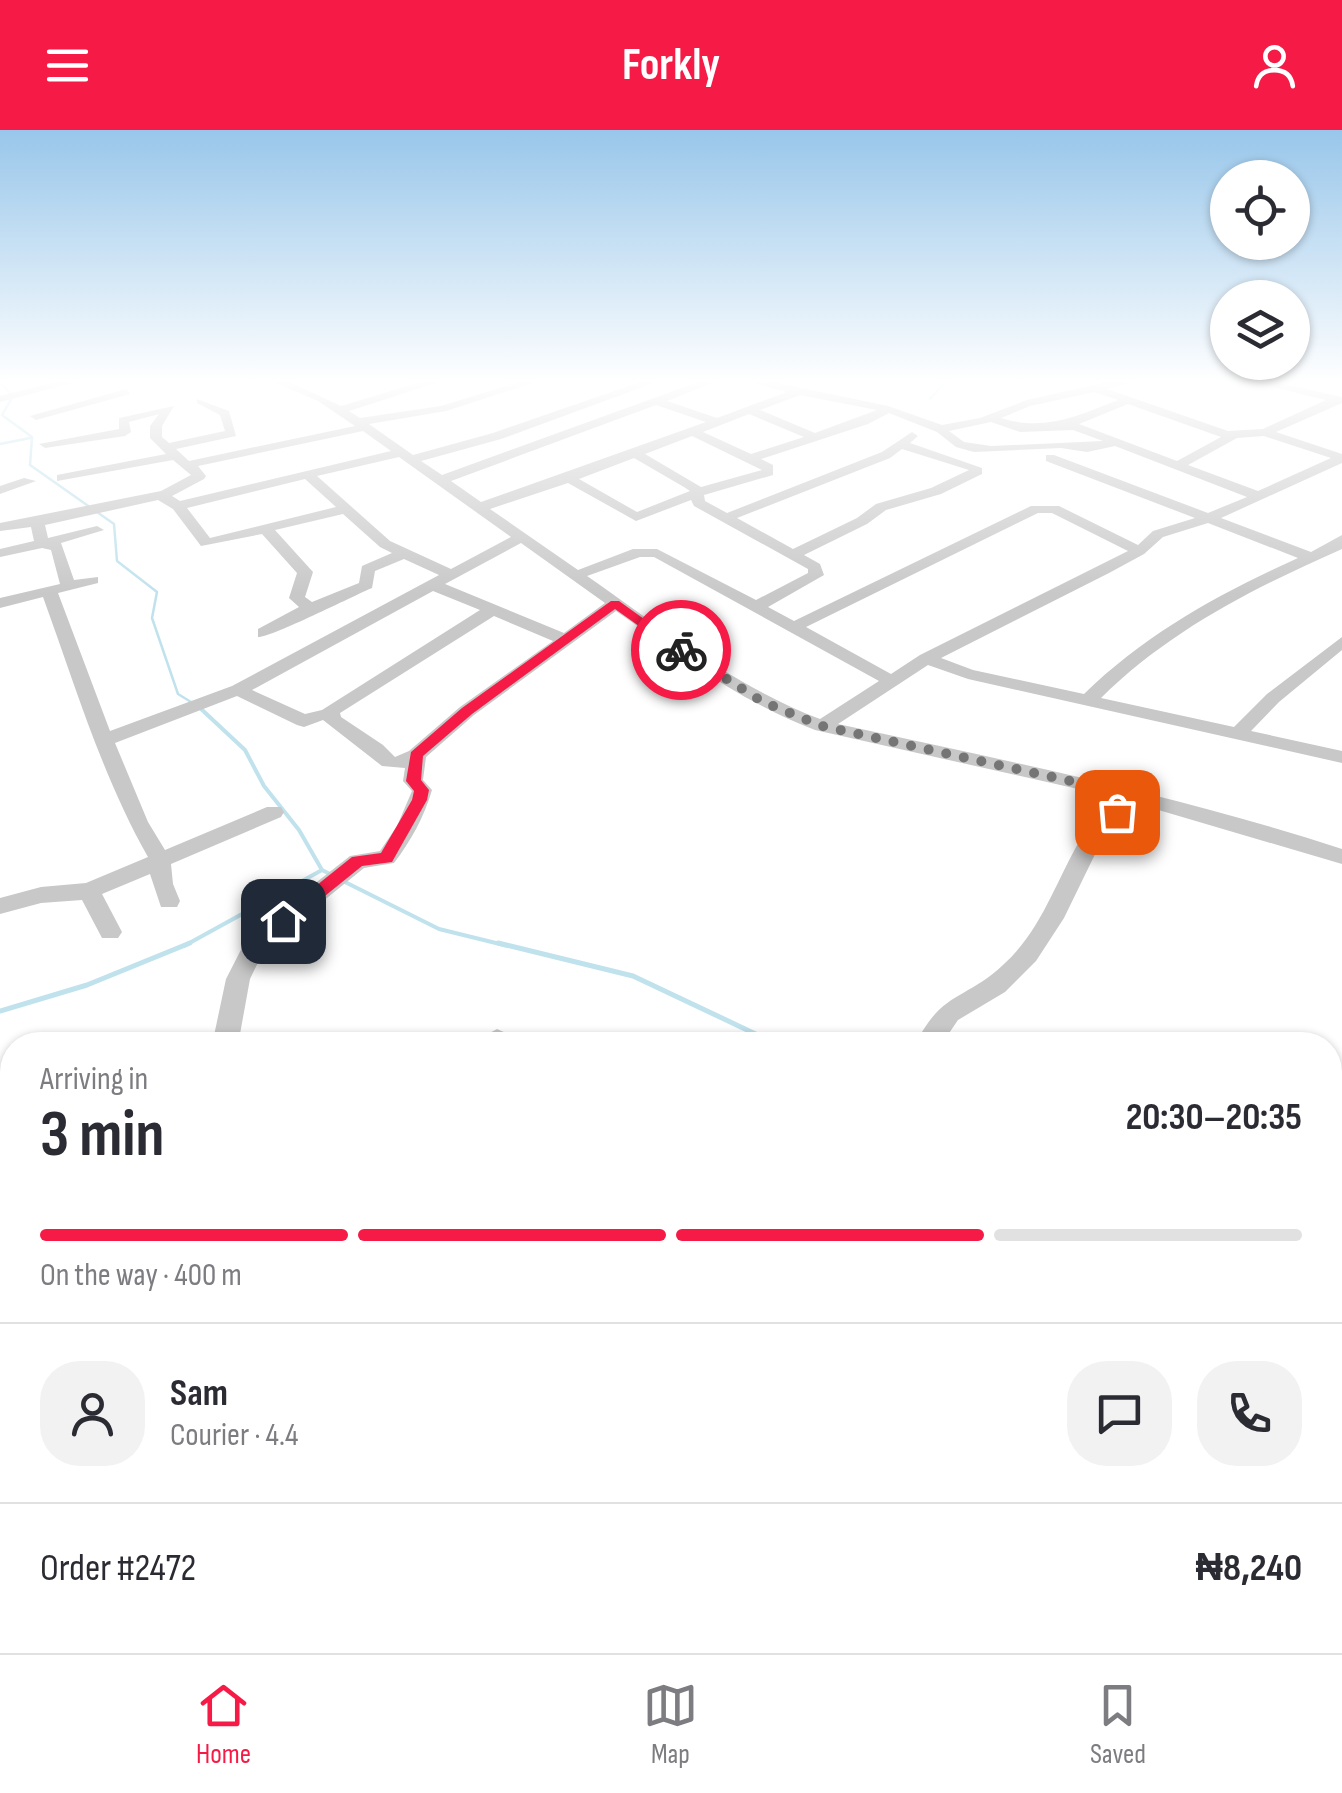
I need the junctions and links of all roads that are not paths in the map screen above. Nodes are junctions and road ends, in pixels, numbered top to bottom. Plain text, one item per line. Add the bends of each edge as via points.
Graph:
1 (61, 452) edge
2 (171, 452) edge
3 (191, 452) edge
4 (223, 452) edge
5 (277, 452) edge
6 (404, 452) edge
7 (421, 452) edge
8 (519, 452) edge
9 (736, 452) edge
10 (765, 452) edge
11 (892, 452) edge
12 (926, 452) edge
13 (1140, 452) edge
14 (1203, 452) edge
15 (634, 453) joint
16 (408, 455) junction
17 (34, 457) dead end
18 (178, 458) junction
19 (750, 458) junction
20 (1050, 458) dead end
21 (1342, 458) edge
22 (1177, 466) junction
23 (88, 468) junction
24 (304, 477) junction
25 (62, 478) dead end
26 (569, 478) junction
27 (109, 480) junction
28 (442, 480) junction
29 (29, 482) dead end
30 (0, 490) edge
31 (696, 493) junction
32 (164, 495) junction
33 (1258, 496) junction
34 (136, 501) junction
35 (178, 506) junction
36 (480, 507) junction
37 (346, 508) junction
38 (1205, 517) junction
39 (726, 518) junction
40 (38, 522) junction
41 (0, 528) edge
42 (97, 530) dead end
43 (266, 530) junction
44 (523, 536) junction
45 (1342, 538) edge
46 (42, 544) junction
47 (1138, 551) junction
48 (0, 553) edge
49 (405, 553) junction
50 (793, 554) junction
51 (1310, 557) junction
52 (452, 575) junction
53 (577, 575) junction
54 (93, 580) dead end
55 (433, 585) junction
56 (59, 588) junction
57 (0, 603) edge
58 (615, 604) junction
59 (757, 606) junction
60 (310, 608) junction
61 (490, 611) junction
62 (796, 626) junction
63 (264, 633) dead end
64 (566, 640) junction
65 (1342, 642) edge
66 (926, 659) junction
67 (890, 680) junction
68 (230, 693) junction
69 (1090, 699) junction
70 (319, 715) dead end
71 (822, 726) junction
72 (1237, 734) junction
73 (104, 740) junction
74 (416, 755) junction
75 (1342, 757) edge
76 (1120, 792) junction
77 (274, 812) dead end
78 (1342, 857) edge
79 (160, 860) junction
80 (89, 891) junction
81 (169, 901) dead end
82 (0, 906) edge
83 (110, 932) dead end
84 (228, 1032) edge
85 (934, 1032) edge

1 - 17 street
2 - 18 street
3 - 18 street
4 - 18 street
5 - 24 street
6 - 16 street
7 - 16 street
8 - 28 street
9 - 19 street
10 - 19 street
11 - 39 street
12 - 50 street via 977,471 880,507
13 - 22 street
14 - 22 street
15 - 26 street
15 - 31 street
16 - 24 street
16 - 28 street
18 - 23 street
18 - 27 street
18 - 32 street via 199,476
19 - 31 street via 768,472
20 - 38 street
21 - 33 street
22 - 33 street
23 - 25 street
23 - 27 street
24 - 35 street
24 - 37 street
26 - 31 street via 636,518
26 - 36 street
27 - 34 street
28 - 36 street
29 - 30 street
31 - 39 street via 700,503
32 - 34 street
32 - 35 street
33 - 38 street
34 - 40 street
35 - 43 street via 204,543
36 - 44 street
37 - 43 street
37 - 49 street
38 - 47 street via 1158,534
38 - 51 street
39 - 50 street
40 - 41 street
40 - 46 street
42 - 46 street
43 - 60 street via 305,572 297,598
44 - 52 street
44 - 53 street
45 - 51 street
46 - 48 street
46 - 56 street via 58,547
47 - 62 street via 1054,509 1036,510
47 - 66 street
49 - 52 street
49 - 60 street via 367,568 366,586
50 - 59 street via 815,566 816,575
51 - 69 street via 1226,598 1124,666
52 - 55 street
53 - 58 street
53 - 59 street via 638,552 657,553
54 - 56 street
55 - 61 street
55 - 68 street
56 - 57 street
56 - 73 street
58 - 64 street
58 - 71 street via 746,692
59 - 62 street
60 - 63 street
61 - 64 street
61 - 74 street via 331,711 332,719 373,743 389,762
62 - 67 street
64 - 74 street
65 - 72 street
66 - 67 street
66 - 69 street
67 - 71 street
68 - 70 street via 304,721
68 - 73 street
69 - 72 street
71 - 76 street
72 - 75 street
73 - 79 street
74 - 84 street via 413,781 422,790 392,850 386,858 358,861 256,942 238,979
76 - 78 street
76 - 85 street via 1117,812 1090,840 1040,938 997,985 960,1002
77 - 79 street
79 - 80 street
79 - 81 street
80 - 82 street
80 - 83 street

